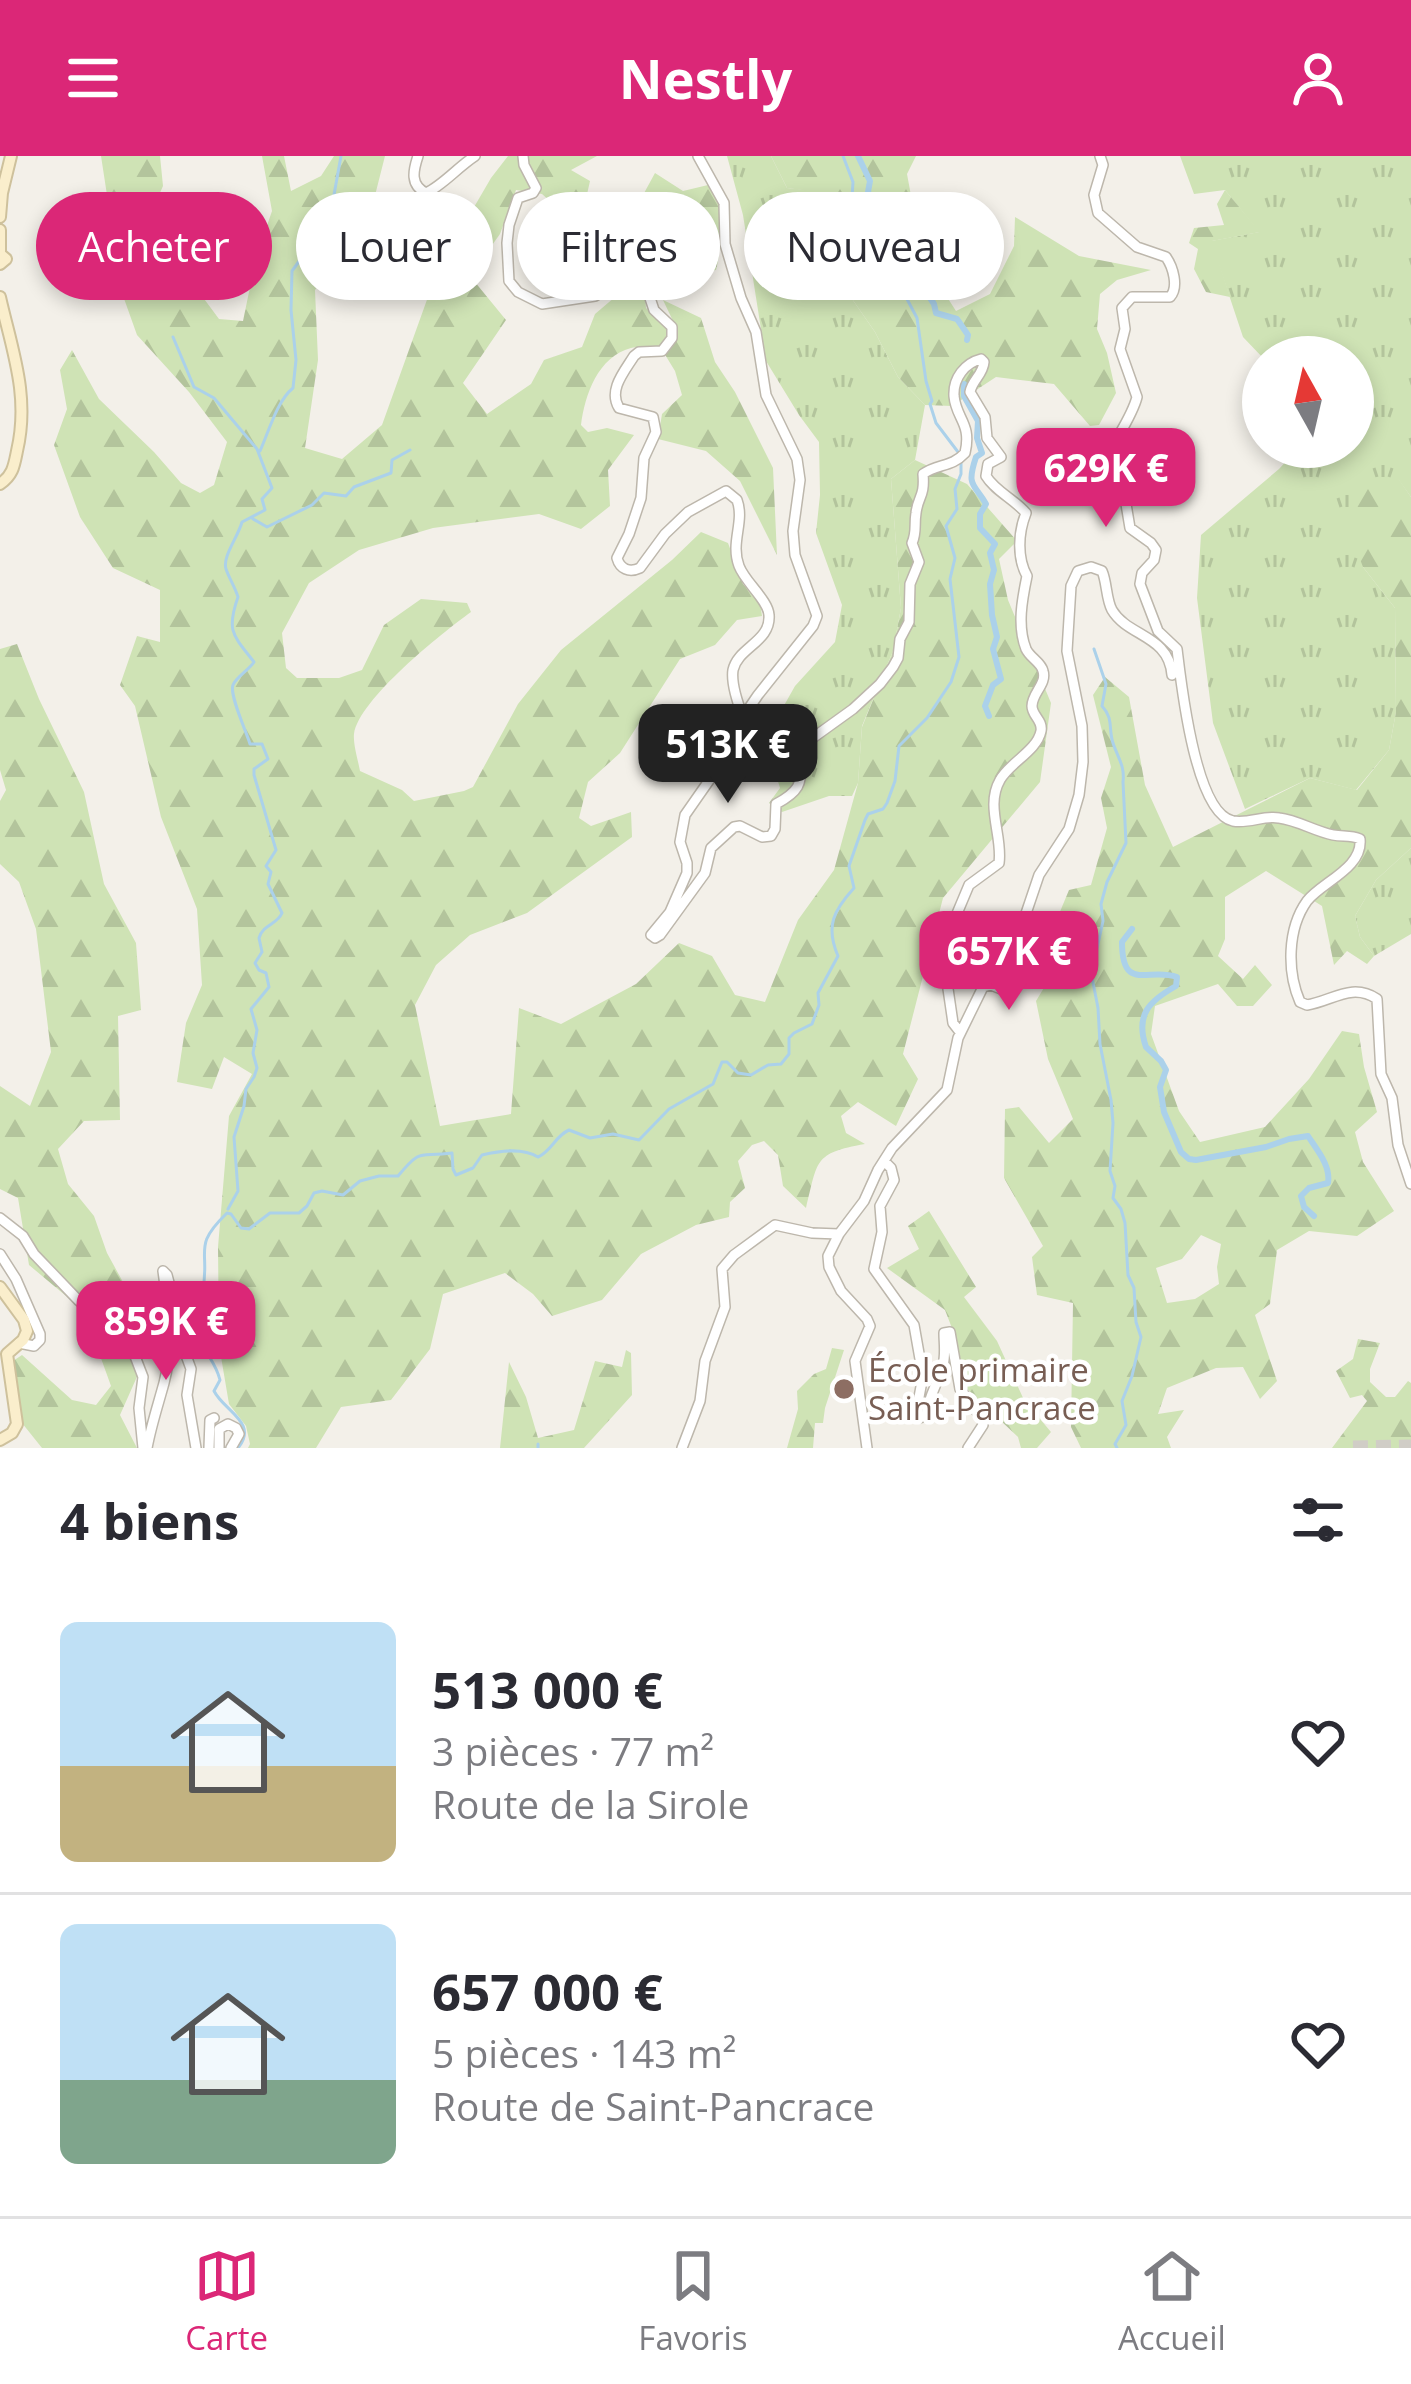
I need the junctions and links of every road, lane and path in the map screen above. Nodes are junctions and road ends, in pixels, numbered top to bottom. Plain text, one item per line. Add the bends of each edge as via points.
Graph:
1 (11, 156) edge
2 (418, 156) edge
3 (475, 156) edge
4 (523, 156) edge
5 (698, 156) edge
6 (1100, 156) edge
7 (0, 218) edge
8 (0, 230) edge
9 (0, 254) edge
10 (0, 264) edge
11 (0, 297) edge
12 (0, 484) edge
13 (1184, 714) junction
14 (743, 717) junction
15 (960, 1032) junction
16 (884, 1161) junction
17 (1411, 1184) edge
18 (0, 1218) edge
19 (839, 1234) junction
20 (0, 1254) edge
21 (0, 1286) edge
22 (20, 1343) junction
23 (214, 1418) dead end
24 (0, 1440) edge
25 (145, 1448) edge
26 (196, 1448) edge
27 (214, 1448) edge
28 (231, 1448) edge
29 (682, 1448) edge
30 (867, 1448) edge
31 (968, 1448) edge

1 - 7 main road
2 - 3 street via 415,181 426,193
4 - 14 street via 536,188 518,198 509,224 513,287 546,304 601,295 626,267 661,273 649,295 672,338 662,351 634,356 614,399 619,408 653,417 656,431 617,558 627,570 640,568 693,508 726,491 737,500 738,561 769,616 733,671
5 - 14 street via 724,203 724,244 756,332 766,395 797,458 795,555 817,616
6 - 13 street via 1097,210 1137,247 1168,258 1175,288 1167,298 1134,296 1123,304 1120,345 1137,398 1100,474 1125,498 1130,528 1156,550 1140,584 1159,634 1178,652
8 - 9 main road
9 - 10 main road
11 - 12 main road via 23,420 12,472
13 - 15 street via 1168,656 1114,613 1102,571 1079,570 1067,636 1083,739 1078,803 1039,875 1018,938 1016,982 1006,991 984,986
13 - 17 street via 1207,790 1225,818 1278,818 1360,839 1359,852 1307,902 1295,926 1295,988 1306,1005 1347,992 1376,1000 1381,1074
14 - 15 street via 685,815 687,871 653,938 708,868 711,848 734,827 767,838 774,832 776,804 798,788 803,745 893,667 919,562 912,543 923,474 953,464 968,445 955,388 965,366 981,359 971,395 1001,457 986,476 1026,513 1019,530 1027,577 1022,627 1044,676 1032,704 1041,731 994,797 999,862 972,881 948,935 946,982
15 - 16 street via 944,1095
16 - 19 street
16 - 31 street via 894,1180 881,1202 874,1269 914,1325 923,1376 916,1413 926,1416 950,1332 960,1390 983,1420
18 - 25 street via 79,1301 128,1338 143,1377
19 - 29 street via 772,1226 726,1263 724,1312
19 - 30 street via 829,1267 870,1326 855,1361
20 - 22 street via 40,1334 34,1346
21 - 22 main road via 26,1327
22 - 24 main road via 6,1357 17,1424
23 - 27 street
25 - 26 street via 170,1333 163,1271 190,1369
27 - 28 street via 228,1424 239,1434

